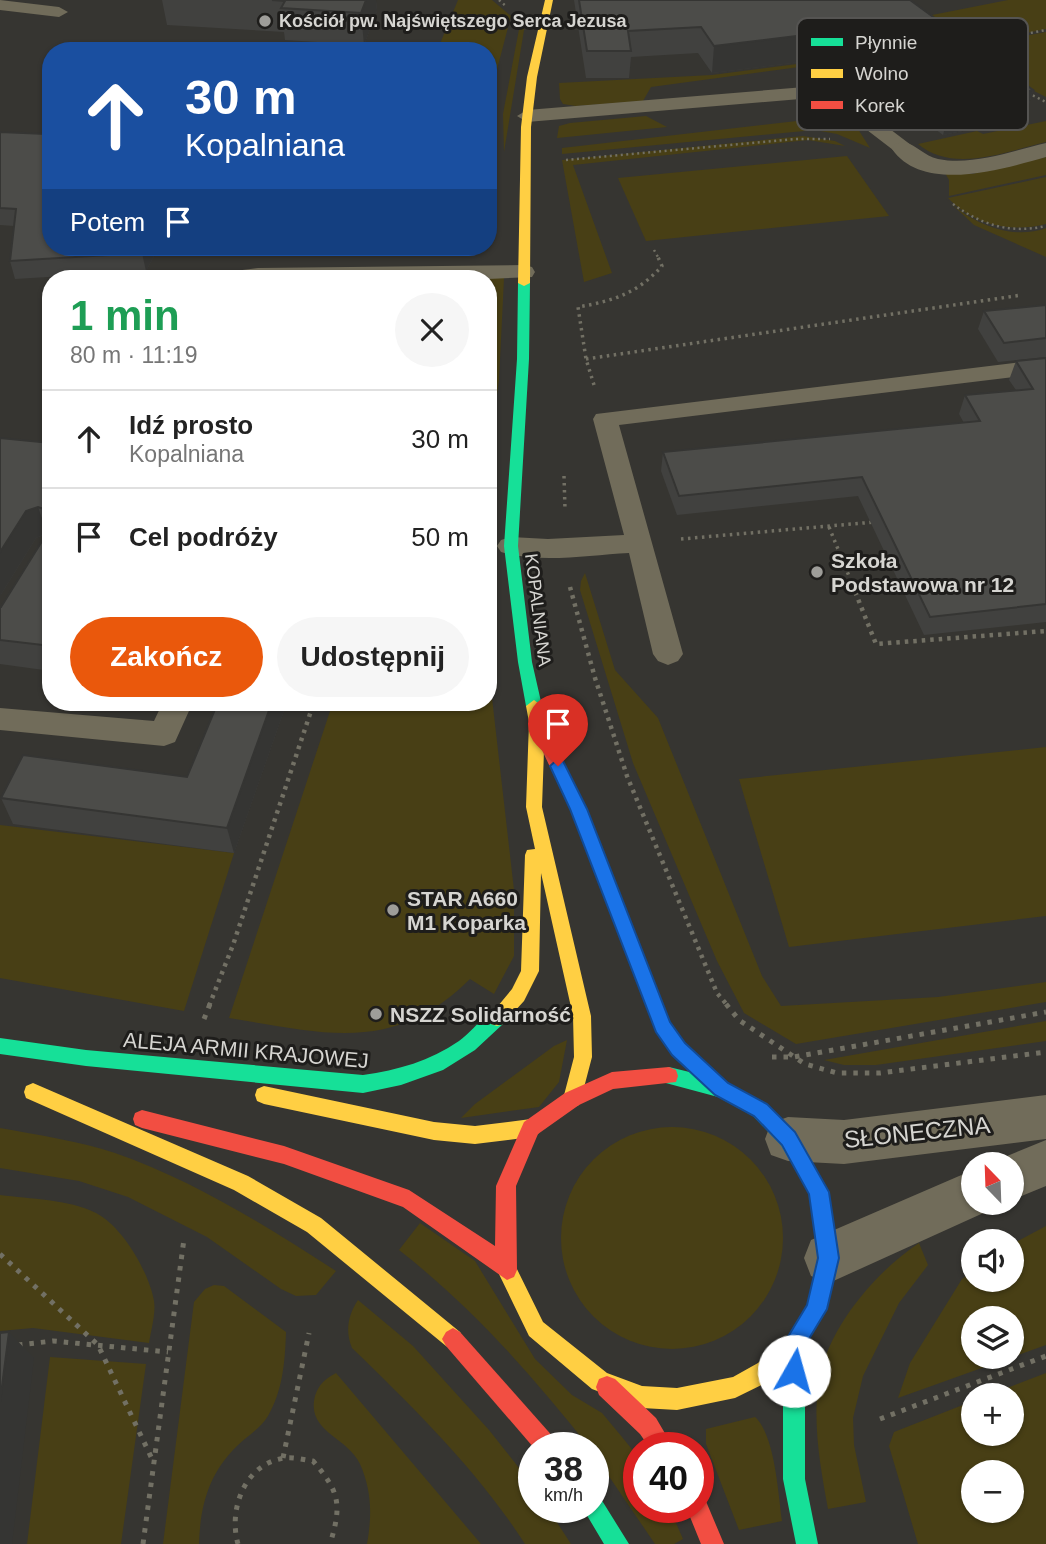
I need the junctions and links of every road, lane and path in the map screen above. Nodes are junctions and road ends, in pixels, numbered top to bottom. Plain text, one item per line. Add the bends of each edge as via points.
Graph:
1 (499, 0) edge
2 (549, 0) edge
3 (0, 5) edge
4 (508, 7) dead end
5 (59, 12) dead end
6 (1046, 30) edge
7 (1028, 33) edge
8 (1028, 93) edge
9 (797, 94) edge
10 (1046, 102) edge
11 (527, 116) junction
12 (879, 130) edge
13 (1046, 150) edge
14 (916, 158) junction
15 (555, 161) dead end
16 (1046, 226) edge
17 (654, 250) dead end
18 (497, 272) edge
19 (524, 272) junction
20 (1022, 295) dead end
21 (586, 359) junction
22 (1046, 366) edge
23 (605, 419) junction
24 (564, 475) dead end
25 (884, 522) edge
26 (829, 527) junction
27 (640, 543) junction
28 (511, 546) junction
29 (565, 547) junction
30 (1046, 632) edge
31 (668, 654) dead end
32 (174, 711) edge
33 (311, 711) edge
34 (0, 719) edge
35 (537, 722) junction
36 (534, 807) junction
37 (1046, 1012) edge
38 (200, 1030) dead end
39 (0, 1046) edge
40 (1046, 1052) edge
41 (765, 1057) dead end
42 (794, 1057) junction
43 (86, 1058) junction
44 (722, 1089) junction
45 (572, 1099) junction
46 (1046, 1117) edge
47 (531, 1128) junction
48 (788, 1139) junction
49 (1046, 1163) edge
50 (1024, 1172) edge
51 (961, 1198) edge
52 (184, 1239) dead end
53 (0, 1254) edge
54 (829, 1258) junction
55 (505, 1265) junction
56 (309, 1332) dead end
57 (98, 1345) junction
58 (794, 1345) junction
59 (13, 1346) dead end
60 (168, 1352) junction
61 (1046, 1356) edge
62 (600, 1381) junction
63 (880, 1419) dead end
64 (534, 1432) edge
65 (652, 1432) edge
66 (283, 1458) junction
67 (154, 1462) junction
68 (604, 1523) edge
69 (703, 1523) edge
70 (143, 1544) edge
71 (238, 1544) edge
72 (330, 1544) edge
73 (618, 1544) edge
74 (713, 1544) edge
75 (807, 1544) edge

1 - 4 path
2 - 11 street, KOPALNIANA
3 - 5 lane
6 - 7 path
8 - 10 path
9 - 11 lane
11 - 19 street, KOPALNIANA
12 - 14 lane
13 - 14 street via 974,167 948,167
14 - 15 path via 812,138
14 - 16 path via 943,181 946,197 972,217 1010,230
17 - 21 path via 662,266 633,294 578,307
18 - 19 lane
19 - 28 street, KOPALNIANA
20 - 21 path
21 - 23 path
22 - 23 lane
23 - 27 lane
24 - 29 path
25 - 26 path
26 - 27 path
26 - 30 path via 876,644
27 - 29 lane
27 - 31 lane
28 - 29 lane
28 - 35 street, KOPALNIANA
29 - 42 path via 568,580 627,776 717,993 739,1020
32 - 34 lane via 164,734
33 - 38 path
35 - 36 street, KOPALNIANA
35 - 44 street, KOPALNIANA via 579,809 663,1026 678,1049
36 - 43 street, ALEJA ARMII KRAJOWEJ via 530,971 518,995 478,1040 430,1069 363,1084
36 - 45 street, KOPALNIANA via 582,1016 583,1057
37 - 42 path
39 - 43 street, ALEJA ARMII KRAJOWEJ
40 - 42 path via 880,1073 837,1073
41 - 42 path
43 - 47 street, ALEJA ARMII KRAJOWEJ via 434,1131 475,1135
44 - 45 street via 669,1076 612,1081
44 - 48 street via 760,1110
45 - 47 street
46 - 48 street, SŁONECZNA via 844,1142
47 - 55 street via 506,1186
48 - 54 street via 819,1192
49 - 50 street
51 - 54 street
52 - 60 path
53 - 57 path
54 - 58 street via 816,1309
55 - 62 street via 536,1329
55 - 64 street via 409,1200 284,1155 27,1091 241,1183 314,1225 450,1335
56 - 66 path
57 - 59 path via 53,1341
57 - 60 path
57 - 67 path
58 - 62 street via 766,1371 735,1387 677,1399 642,1397
58 - 75 street via 794,1479
60 - 67 path
61 - 63 path
62 - 65 street
66 - 71 path via 255,1472 236,1500 233,1533
66 - 72 path via 313,1461 334,1483 339,1514
67 - 70 path
68 - 73 street
69 - 74 street

